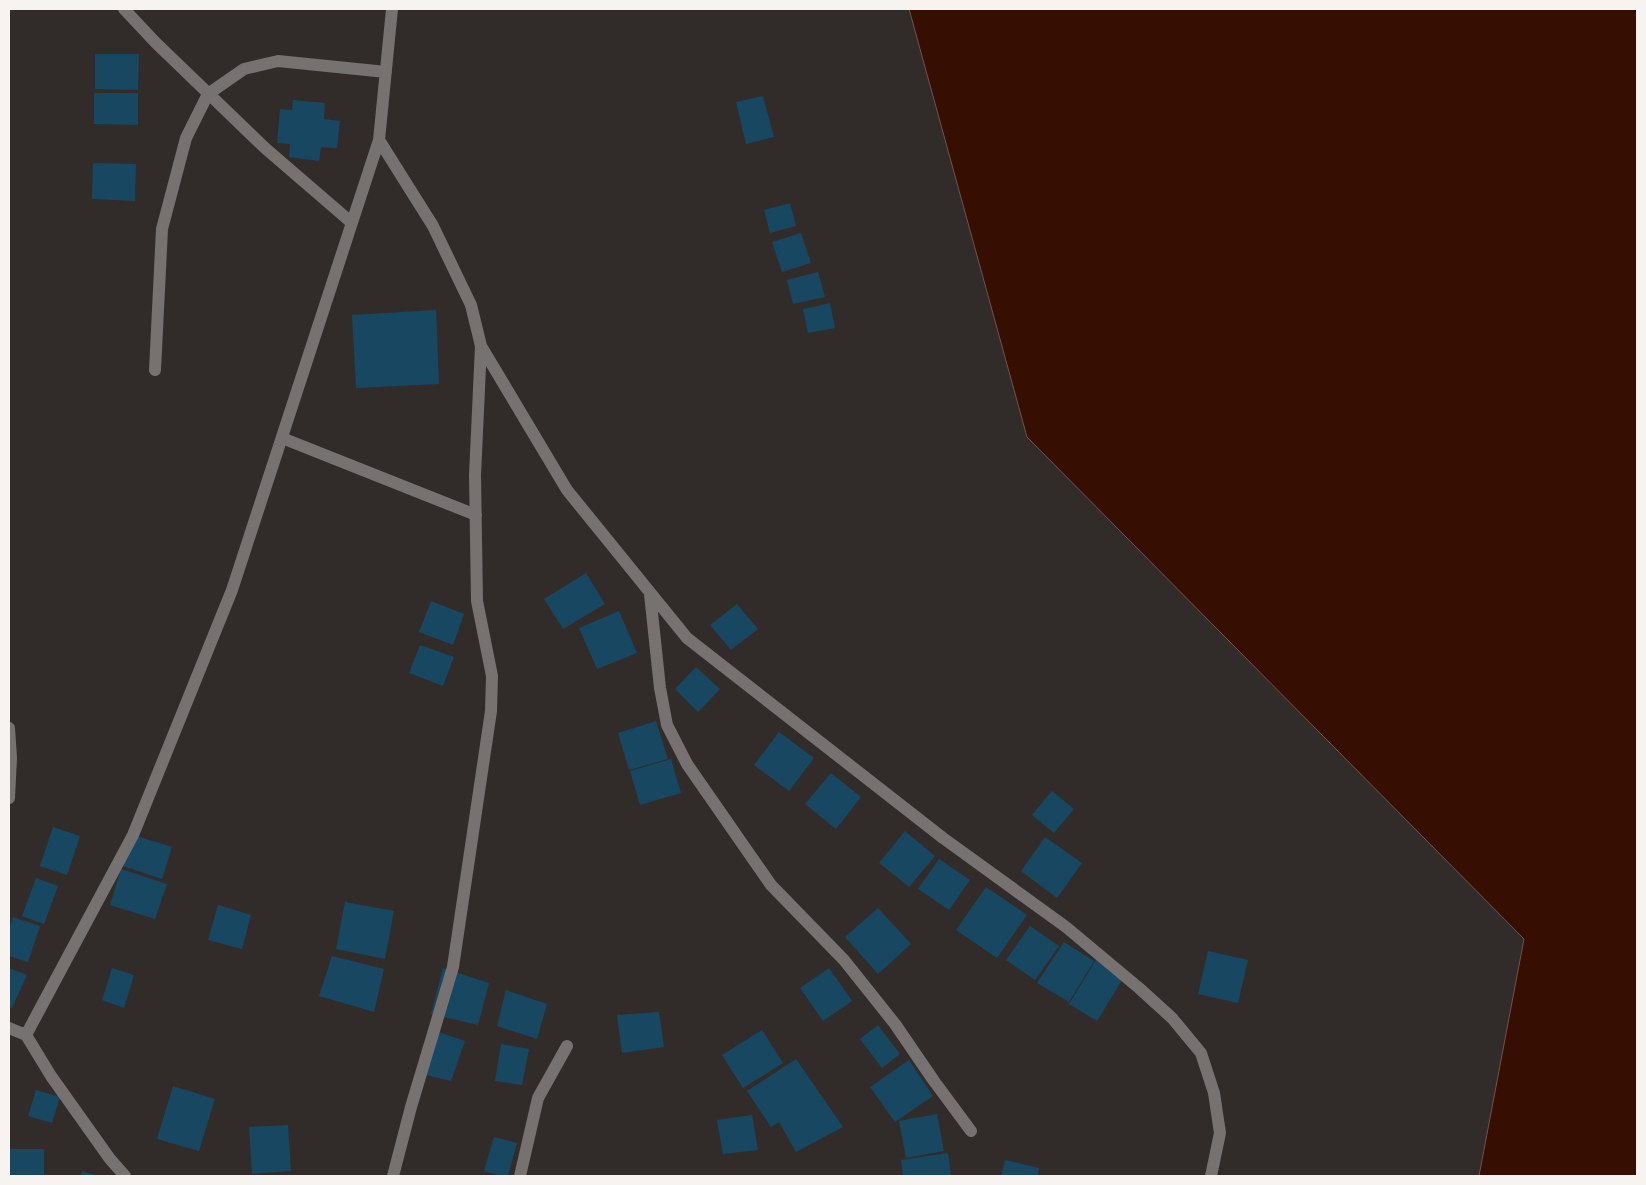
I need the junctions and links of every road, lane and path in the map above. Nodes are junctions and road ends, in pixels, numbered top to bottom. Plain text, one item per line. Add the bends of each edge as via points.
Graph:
1 (124, 9) edge
2 (392, 9) edge
3 (386, 72) junction
4 (208, 94) junction
5 (379, 140) junction
6 (352, 223) junction
7 (481, 346) junction
8 (155, 370) dead end
9 (282, 438) junction
10 (476, 515) junction
11 (650, 594) junction
12 (9, 728) edge
13 (9, 798) edge
14 (9, 1028) edge
15 (26, 1035) junction
16 (567, 1046) dead end
17 (971, 1131) dead end
18 (125, 1176) edge
19 (393, 1176) edge
20 (520, 1176) edge
21 (1211, 1176) edge

1 - 4 street
2 - 3 street
3 - 4 street via 278,61 244,69
3 - 5 street
4 - 6 street
4 - 8 street via 186,138 162,229
5 - 6 street
5 - 7 street via 437,235 472,305
6 - 9 street
7 - 10 street
7 - 11 street via 567,490
9 - 10 street
9 - 15 street via 232,590 134,835
10 - 19 street via 477,601 492,676 491,711 453,967
11 - 17 street via 667,725 687,764 770,885 844,960 896,1024
11 - 21 street via 687,638 943,838 1066,927 1172,1018 1201,1053 1214,1093 1220,1133
12 - 13 street
14 - 15 street
15 - 18 street via 110,1159
16 - 20 street via 538,1098

